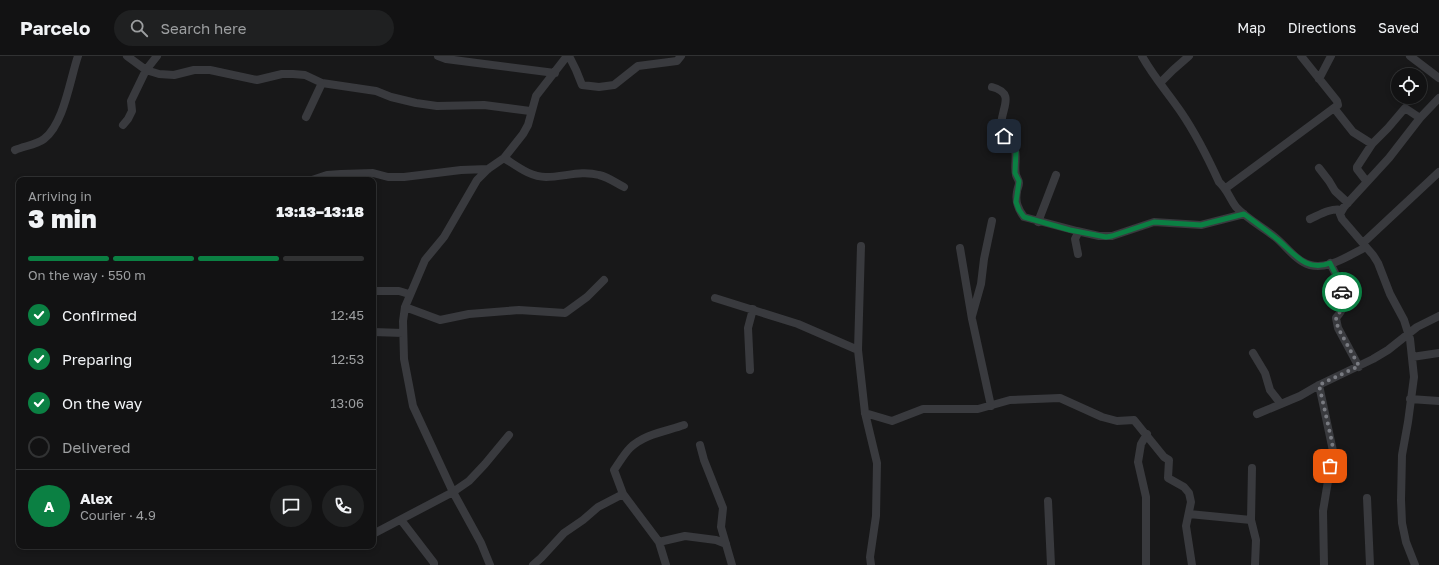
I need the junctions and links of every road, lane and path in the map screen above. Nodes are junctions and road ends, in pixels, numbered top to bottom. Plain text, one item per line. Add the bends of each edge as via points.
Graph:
1 (78, 56) edge
2 (127, 56) edge
3 (157, 56) edge
4 (438, 56) edge
5 (568, 56) edge
6 (681, 56) edge
7 (1142, 56) edge
8 (1189, 56) edge
9 (1301, 56) edge
10 (1331, 56) edge
11 (1410, 56) edge
12 (146, 70) junction
13 (554, 73) junction
14 (1439, 78) edge
15 (1319, 79) junction
16 (322, 83) junction
17 (1160, 83) junction
18 (992, 87) dead end
19 (1439, 98) edge
20 (1334, 108) junction
21 (530, 111) junction
22 (306, 117) dead end
23 (1420, 118) junction
24 (123, 124) dead end
25 (1372, 144) junction
26 (15, 150) dead end
27 (504, 158) junction
28 (1319, 168) dead end
29 (488, 169) junction
30 (1439, 172) edge
31 (1056, 176) dead end
32 (321, 177) edge
33 (1367, 182) junction
34 (624, 187) dead end
35 (1226, 188) junction
36 (1345, 207) junction
37 (1244, 214) junction
38 (1310, 219) dead end
39 (992, 221) dead end
40 (1038, 222) junction
41 (1077, 231) junction
42 (1364, 245) junction
43 (861, 246) dead end
44 (960, 248) dead end
45 (1078, 254) dead end
46 (1330, 263) junction
47 (604, 280) dead end
48 (376, 291) edge
49 (409, 294) junction
50 (715, 298) dead end
51 (404, 307) junction
52 (753, 310) junction
53 (1439, 316) edge
54 (972, 319) junction
55 (376, 332) edge
56 (403, 333) junction
57 (1409, 334) junction
58 (858, 350) junction
59 (1253, 353) dead end
60 (1439, 353) edge
61 (1412, 357) junction
62 (1359, 366) junction
63 (750, 370) dead end
64 (1319, 385) junction
65 (1410, 399) junction
66 (1439, 400) edge
67 (1281, 404) junction
68 (991, 406) junction
69 (865, 413) junction
70 (1257, 414) dead end
71 (684, 425) dead end
72 (1146, 434) junction
73 (509, 435) dead end
74 (700, 445) dead end
75 (1252, 468) dead end
76 (453, 492) junction
77 (623, 494) junction
78 (1367, 498) dead end
79 (1048, 501) dead end
80 (1189, 514) junction
81 (401, 520) junction
82 (1251, 520) junction
83 (376, 532) edge
84 (659, 542) junction
85 (726, 544) junction
86 (434, 565) edge
87 (490, 565) edge
88 (533, 565) edge
89 (666, 565) edge
90 (732, 565) edge
91 (871, 565) edge
92 (1051, 565) edge
93 (1146, 565) edge
94 (1192, 565) edge
95 (1255, 565) edge
96 (1324, 565) edge
97 (1370, 565) edge
98 (1415, 565) edge

1 - 26 street via 68,93 54,129 44,139
2 - 12 street
3 - 12 street
4 - 13 street
5 - 6 street via 582,85 599,87 614,85 638,66 677,61
5 - 13 street
7 - 17 street
8 - 17 street
9 - 15 street
10 - 15 street
11 - 14 street
12 - 16 street via 174,75 194,70 210,70 257,80 293,74 305,75
12 - 24 street via 131,101 132,111
13 - 21 street via 536,96
15 - 20 street via 1337,102
16 - 21 street via 376,91 391,97 437,106 484,106
16 - 22 street
17 - 35 street via 1195,133 1219,182
18 - 40 street via 1005,93 1007,98 1002,129 1004,136 1016,150 1015,173 1019,181 1016,202 1024,217
19 - 23 street
20 - 25 street via 1350,129
20 - 35 street
21 - 27 street via 528,125
23 - 25 street via 1405,108
23 - 33 street
25 - 33 street via 1356,167
27 - 29 street
27 - 34 street via 527,172 545,177 587,173 600,175
28 - 36 street
29 - 32 street via 404,177 388,177 373,173
29 - 49 street via 477,180 444,237 425,260
30 - 42 street
31 - 40 street
33 - 36 street
35 - 37 street via 1229,198
36 - 38 street via 1328,210
36 - 42 street via 1340,214 1342,219
37 - 41 street via 1201,225 1154,222 1112,236
37 - 46 street via 1304,262 1312,266
39 - 54 street
40 - 41 street
41 - 45 street via 1075,239
42 - 46 street
42 - 57 street via 1378,263
43 - 58 street
44 - 54 street
46 - 62 street via 1344,297 1342,309 1336,318 1338,328
47 - 51 street via 565,313 519,310 469,314 440,320
48 - 49 street via 399,291
49 - 51 street
50 - 52 street
51 - 56 street
52 - 58 street via 798,324
52 - 63 street via 748,328
53 - 57 street
54 - 68 street
55 - 56 street
56 - 76 street via 404,359 413,406
57 - 61 street
57 - 62 street via 1388,350
58 - 69 street
59 - 67 street via 1265,373 1270,390
60 - 61 street
61 - 65 street via 1414,377
62 - 64 street
64 - 67 street
64 - 96 street via 1333,450 1323,512
65 - 66 street
65 - 98 street via 1402,455 1402,516 1406,542
67 - 70 street
68 - 69 street via 978,409 923,408 892,421
68 - 72 street via 1010,400 1060,398 1102,417 1117,421 1134,420
69 - 91 street via 876,463 876,516
71 - 77 street via 650,436 630,448 614,470
72 - 80 street via 1169,460 1168,478 1189,493
72 - 93 street via 1141,444 1138,462 1146,497
73 - 76 street via 469,481
74 - 85 street via 722,508 721,526
75 - 82 street
76 - 81 street
76 - 87 street
77 - 84 street
77 - 88 street via 598,507 564,533
78 - 97 street
79 - 92 street
80 - 82 street
80 - 94 street via 1186,526
81 - 83 street
81 - 86 street
82 - 95 street via 1256,540
84 - 85 street via 684,536 716,540
84 - 89 street
85 - 90 street

